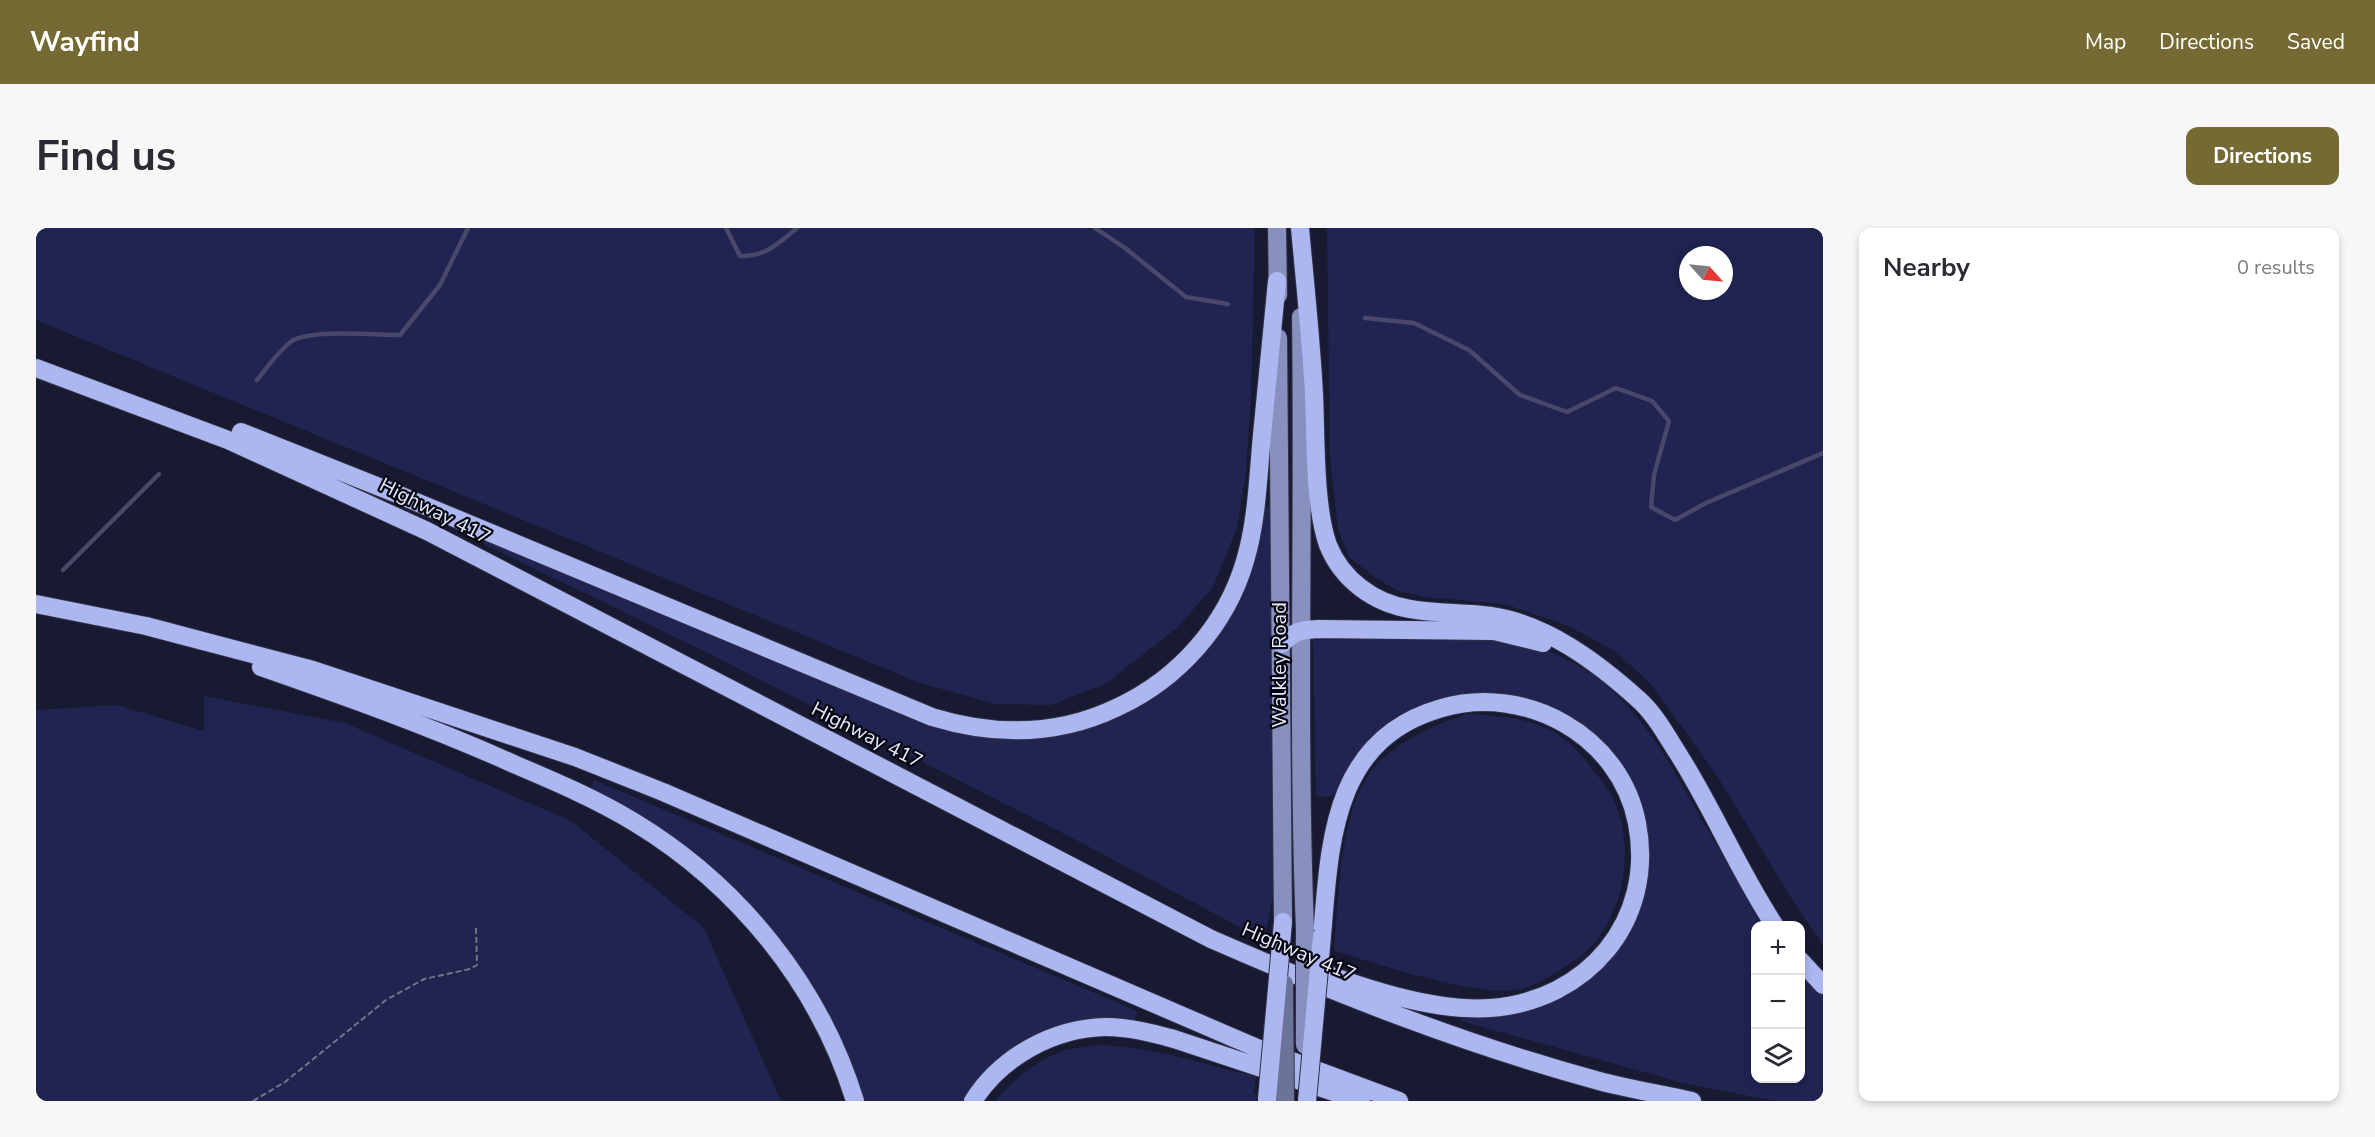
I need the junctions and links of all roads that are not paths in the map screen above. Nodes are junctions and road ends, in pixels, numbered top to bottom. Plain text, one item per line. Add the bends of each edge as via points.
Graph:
1 (1277, 228) edge
2 (1300, 228) edge
3 (1277, 281) junction
4 (43, 370) edge
5 (36, 604) edge
6 (146, 626) junction
7 (1301, 630) junction
8 (1282, 644) junction
9 (1594, 665) junction
10 (1143, 904) junction
11 (1772, 921) edge
12 (1283, 922) joint
13 (1313, 933) junction
14 (1805, 965) edge
15 (1823, 985) edge
16 (1273, 1100) edge
17 (855, 1101) edge
18 (973, 1101) edge
19 (1306, 1101) edge
20 (1361, 1101) edge
21 (1399, 1101) edge
22 (1692, 1101) edge

1 - 3 main road, Walkley Road
2 - 7 main road, Walkley Road
2 - 9 highway via 1320,499 1324,527 1335,558 1354,582 1380,600 1411,609 1492,616 1524,624 1576,650
3 - 4 highway via 1254,517 1245,561 1227,603 1197,648 1145,693 1095,718 1035,730 972,727 921,713 397,494 199,416
3 - 8 main road, Walkley Road
4 - 10 highway, Highway 417 via 228,440 427,531
5 - 6 highway
6 - 17 highway via 431,728 592,798 660,839 730,896 784,959 823,1023
6 - 21 highway via 313,670 575,757 1257,1048
7 - 8 highway
7 - 9 highway via 1494,632 1543,643
7 - 13 main road, Walkley Road
8 - 12 main road, Walkley Road
9 - 11 highway via 1640,700 1655,718 1688,768
10 - 13 highway via 1331,976 1404,996 1469,1008 1526,1002 1573,982 1600,958 1623,925 1635,892 1640,859 1630,801 1602,753 1554,717 1536,709 1495,702 1434,710 1385,738 1348,785 1335,821
10 - 22 highway, Highway 417 via 1263,962 1394,1014 1600,1081
12 - 16 highway, bridge
13 - 19 highway, bridge
14 - 15 highway
18 - 20 highway via 992,1077 1028,1048 1065,1033 1106,1027 1174,1039

